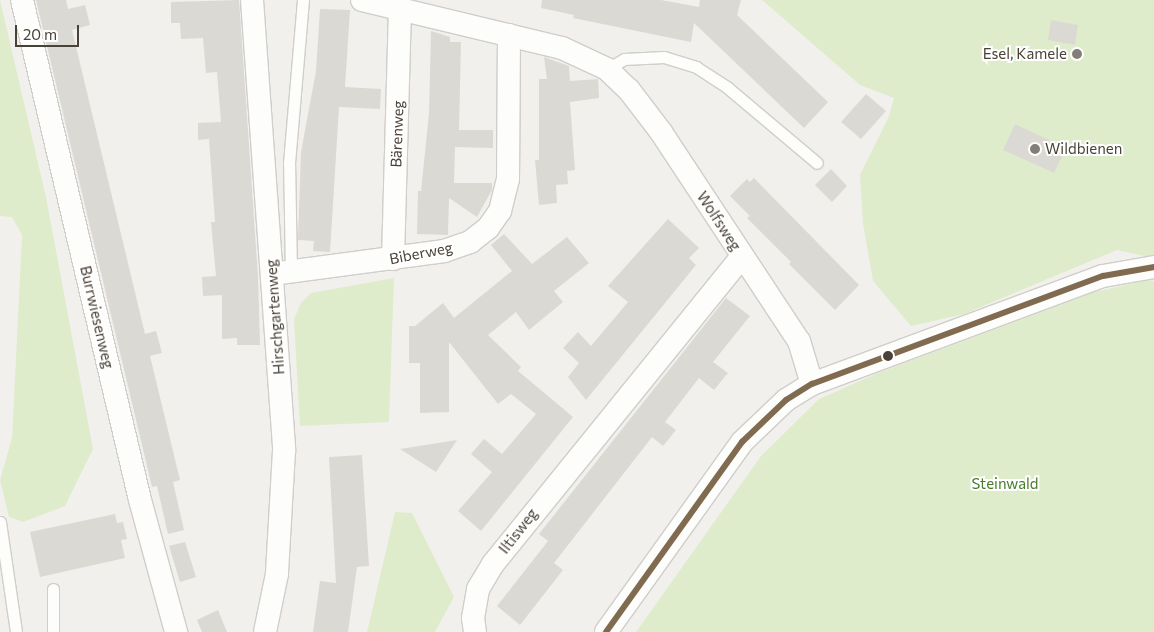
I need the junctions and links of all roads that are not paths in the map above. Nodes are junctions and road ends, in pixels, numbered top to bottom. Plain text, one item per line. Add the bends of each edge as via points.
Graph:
1 (22, 0) edge
2 (252, 0) edge
3 (303, 0) edge
4 (362, 0) edge
5 (400, 9) junction
6 (509, 35) junction
7 (607, 69) junction
8 (817, 163) dead end
9 (742, 256) junction
10 (393, 259) junction
11 (1154, 267) edge
12 (281, 273) junction
13 (812, 384) junction
14 (0, 522) edge
15 (52, 589) dead end
16 (16, 632) edge
17 (53, 632) edge
18 (176, 632) edge
19 (264, 632) edge
20 (475, 632) edge
21 (606, 632) edge

1 - 18 street, Burrwiesenweg via 140,500
2 - 12 street, Hirschgartenweg
3 - 12 lane, Hirschgartenweg
4 - 5 street, Wolfsweg
5 - 6 street, Wolfsweg
5 - 10 street, Bärenweg
6 - 7 street, Wolfsweg via 562,48
6 - 10 street, Biberweg via 508,179 500,210 488,228 470,242 444,251
7 - 8 lane via 624,59 664,57 696,67 728,88
7 - 9 street, Wolfsweg via 629,90 661,132
9 - 13 street, Wolfsweg via 799,341
9 - 20 street, Iltisweg via 493,564 478,589 473,618
10 - 12 street, Biberweg
11 - 13 street via 1103,276
12 - 19 street, Hirschgartenweg via 284,451 277,574
13 - 21 street via 772,412 742,442
14 - 16 lane
15 - 17 lane

